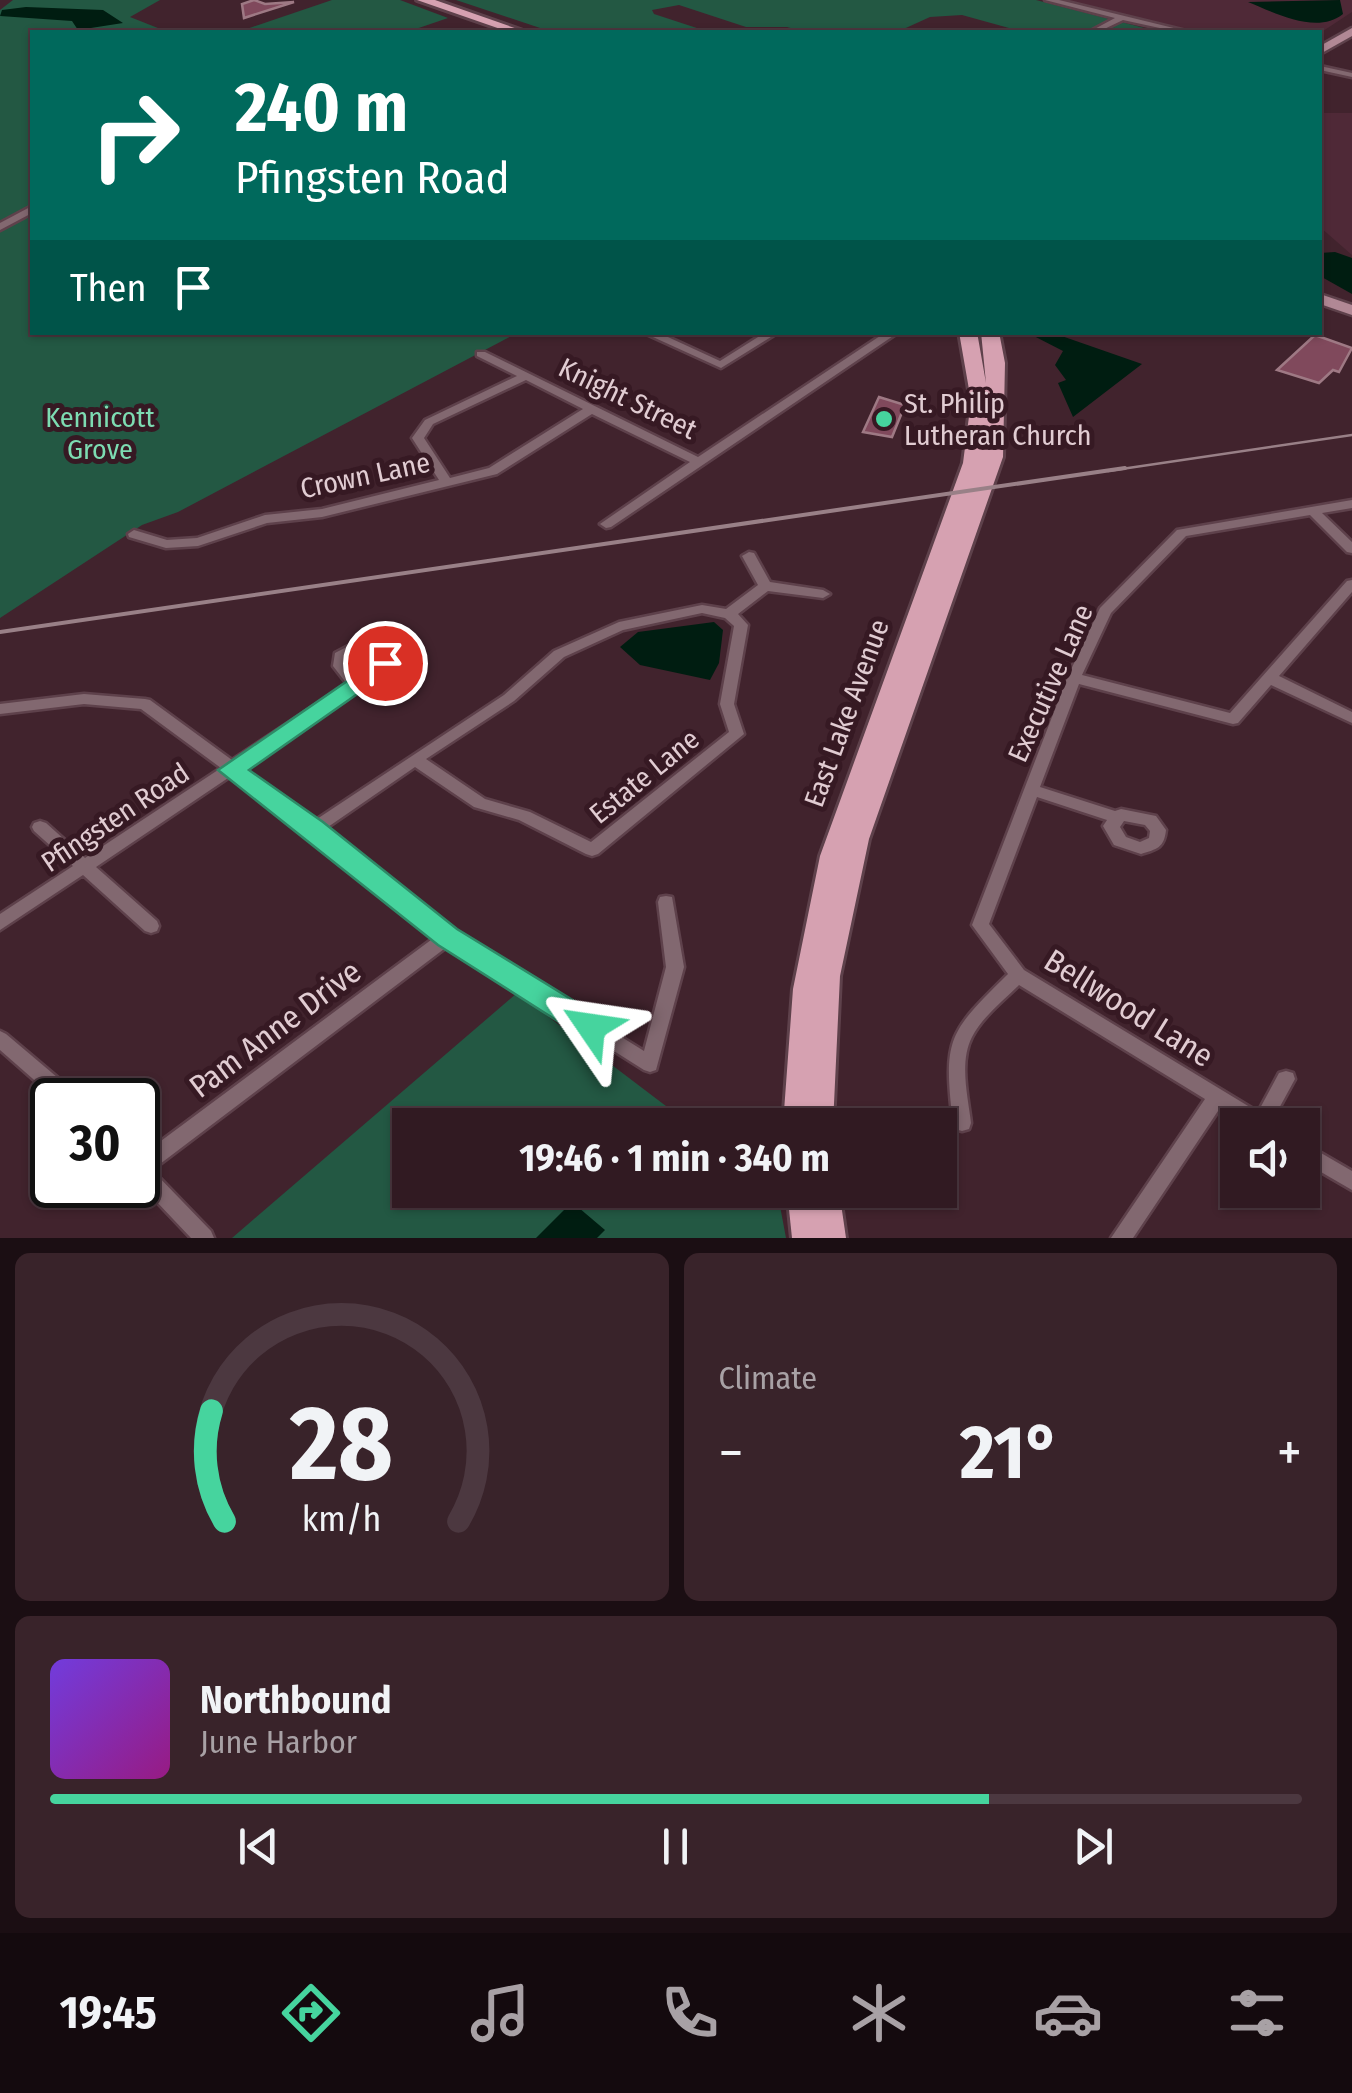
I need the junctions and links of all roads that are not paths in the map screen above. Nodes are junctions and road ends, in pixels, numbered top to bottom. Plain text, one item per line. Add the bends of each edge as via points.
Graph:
1 (423, 0) edge
2 (442, 0) edge
3 (1049, 0) edge
4 (1120, 18) junction
5 (504, 30) edge
6 (532, 30) edge
7 (1097, 30) edge
8 (1177, 30) edge
9 (1352, 31) edge
10 (1322, 51) edge
11 (1322, 68) edge
12 (1352, 75) edge
13 (30, 210) edge
14 (0, 227) edge
15 (1322, 303) edge
16 (1352, 313) edge
17 (654, 335) edge
18 (769, 335) edge
19 (889, 335) edge
20 (969, 335) edge
21 (991, 335) edge
22 (480, 354) dead end
23 (526, 376) junction
24 (592, 408) junction
25 (698, 462) junction
26 (446, 483) junction
27 (1352, 504) edge
28 (1312, 510) junction
29 (606, 524) dead end
30 (134, 534) dead end
31 (1352, 549) edge
32 (749, 556) dead end
33 (1352, 584) edge
34 (765, 586) junction
35 (822, 594) dead end
36 (729, 614) junction
37 (1074, 678) junction
38 (1270, 678) junction
39 (356, 684) dead end
40 (0, 709) edge
41 (1352, 718) edge
42 (416, 759) junction
43 (230, 770) junction
44 (1030, 790) junction
45 (1116, 817) dead end
46 (40, 826) dead end
47 (314, 828) junction
48 (86, 866) junction
49 (666, 902) dead end
50 (0, 923) edge
51 (980, 925) joint
52 (151, 926) dead end
53 (448, 937) junction
54 (1018, 975) junction
55 (0, 1038) edge
56 (45, 1078) edge
57 (1286, 1079) dead end
58 (1217, 1097) junction
59 (799, 1108) edge
60 (819, 1108) edge
61 (1235, 1108) edge
62 (1271, 1108) edge
63 (962, 1123) dead end
64 (160, 1153) edge
65 (1320, 1162) edge
66 (1352, 1182) edge
67 (160, 1192) edge
68 (805, 1208) edge
69 (826, 1208) edge
70 (204, 1238) edge
71 (808, 1238) edge
72 (830, 1238) edge
73 (1121, 1238) edge

1 - 5 main road
2 - 6 main road
3 - 4 street
4 - 7 street
4 - 8 street
9 - 10 main road
11 - 12 street
13 - 14 street
15 - 16 main road
17 - 18 street via 721,365
19 - 25 street
20 - 59 main road, East Lake Avenue via 979,376 973,463 833,856 807,989
21 - 60 main road, East Lake Avenue via 993,457 856,840 826,976
22 - 23 street, Knight Street
23 - 24 street, Knight Street
23 - 26 street via 428,422 418,438
24 - 25 street, Knight Street
24 - 26 street, Crown Lane via 493,471
25 - 29 street
26 - 30 street, Crown Lane via 322,513 265,519 198,542 166,544
27 - 28 street, Executive Lane
28 - 31 street
28 - 37 street, Executive Lane via 1182,533 1105,612
32 - 34 street
33 - 38 street
34 - 35 street
34 - 36 street
36 - 42 street via 702,609 619,626 559,654 509,698
36 - 42 street, Estate Lane via 740,625 727,704 737,734 592,850 524,816 480,803
37 - 38 street via 1233,719
37 - 44 street, Executive Lane
38 - 41 street
39 - 43 street, Pfingsten Road
40 - 43 street via 84,698 145,704
42 - 47 street
43 - 47 street
43 - 48 street, Pfingsten Road
44 - 45 street
44 - 51 street, Executive Lane
46 - 48 street
47 - 53 street
48 - 50 street, Pfingsten Road
48 - 52 street
49 - 53 street via 675,967 650,1064
51 - 54 street, Bellwood Lane
53 - 64 street, Pam Anne Drive
54 - 58 street, Bellwood Lane
54 - 63 street via 960,1034 954,1062
55 - 56 street
57 - 62 street
58 - 61 street, Bellwood Lane
58 - 73 street
65 - 66 street
67 - 70 street
68 - 71 main road
69 - 72 main road

